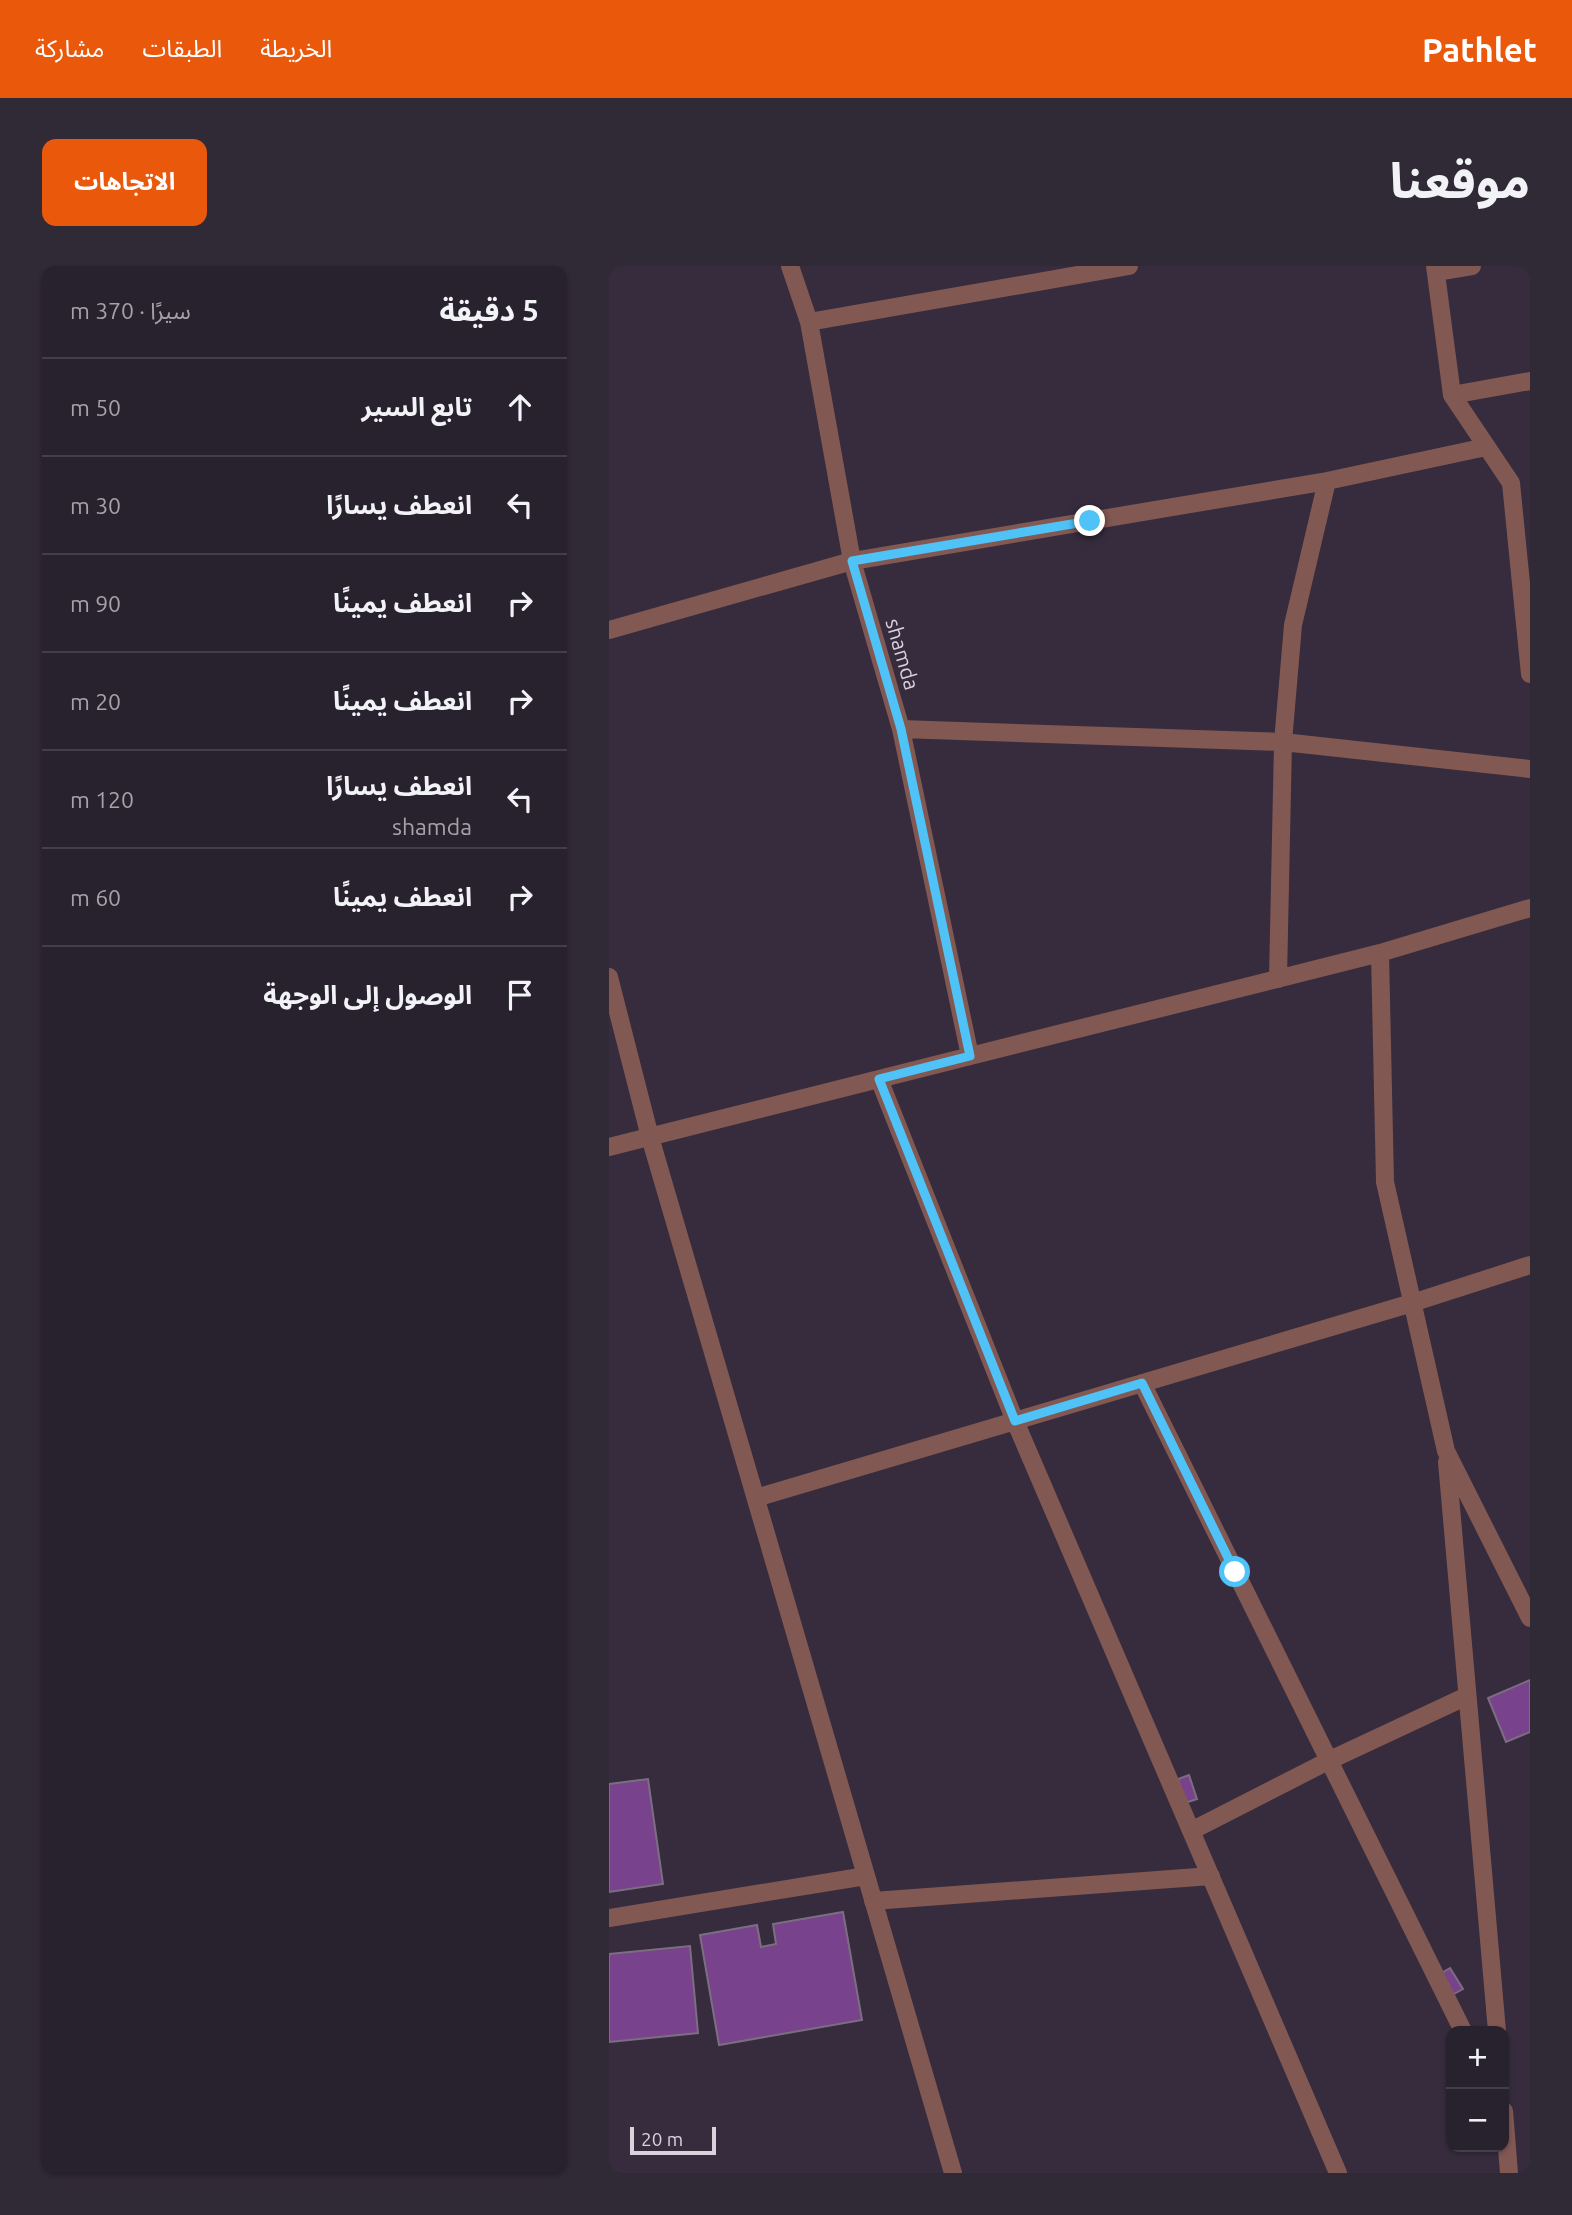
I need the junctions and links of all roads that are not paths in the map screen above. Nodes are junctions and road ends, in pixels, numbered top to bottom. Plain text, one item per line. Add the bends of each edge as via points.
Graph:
1 (790, 266) edge
2 (1129, 266) edge
3 (1472, 266) edge
4 (1435, 269) edge
5 (809, 322) junction
6 (1530, 381) edge
7 (1453, 395) junction
8 (1486, 447) junction
9 (1327, 481) junction
10 (852, 561) junction
11 (1526, 592) edge
12 (609, 630) edge
13 (1530, 674) edge
14 (901, 729) junction
15 (1283, 741) junction
16 (1530, 769) edge
17 (1530, 908) edge
18 (1380, 953) junction
19 (609, 977) edge
20 (1278, 979) junction
21 (970, 1056) junction
22 (879, 1079) junction
23 (650, 1137) junction
24 (609, 1147) edge
25 (1530, 1265) edge
26 (1412, 1303) junction
27 (1142, 1383) junction
28 (1015, 1421) junction
29 (1446, 1451) junction
30 (756, 1498) junction
31 (1530, 1618) edge
32 (1467, 1696) junction
33 (1328, 1761) junction
34 (1191, 1831) junction
35 (866, 1876) junction
36 (1210, 1876) junction
37 (873, 1900) junction
38 (609, 1917) edge
39 (1460, 2026) edge
40 (1497, 2026) edge
41 (1507, 2152) edge
42 (953, 2173) edge
43 (1338, 2173) edge
44 (1509, 2173) edge

1 - 5 street, shamda
2 - 5 street
3 - 4 street
4 - 7 street
5 - 10 street, shamda
6 - 7 street
7 - 8 street
8 - 9 street
8 - 11 street via 1511,482
9 - 10 street
9 - 15 street via 1293,625
10 - 12 street
10 - 14 street, shamda
11 - 13 street
14 - 15 street
14 - 21 street, shamda
15 - 16 street
15 - 20 street
17 - 18 street
18 - 20 street
18 - 26 street via 1385,1182
19 - 23 street
20 - 21 street
21 - 22 street
22 - 23 street
22 - 28 street
23 - 24 street
23 - 30 street
25 - 26 street
26 - 27 street
26 - 29 street
27 - 28 street
27 - 33 street
28 - 30 street
28 - 34 street
29 - 31 street
29 - 32 street
30 - 35 street
32 - 33 street
32 - 40 street
33 - 34 street
33 - 39 street
34 - 36 street
35 - 37 street
35 - 38 street
36 - 37 street
36 - 43 street
37 - 42 street
41 - 44 street

